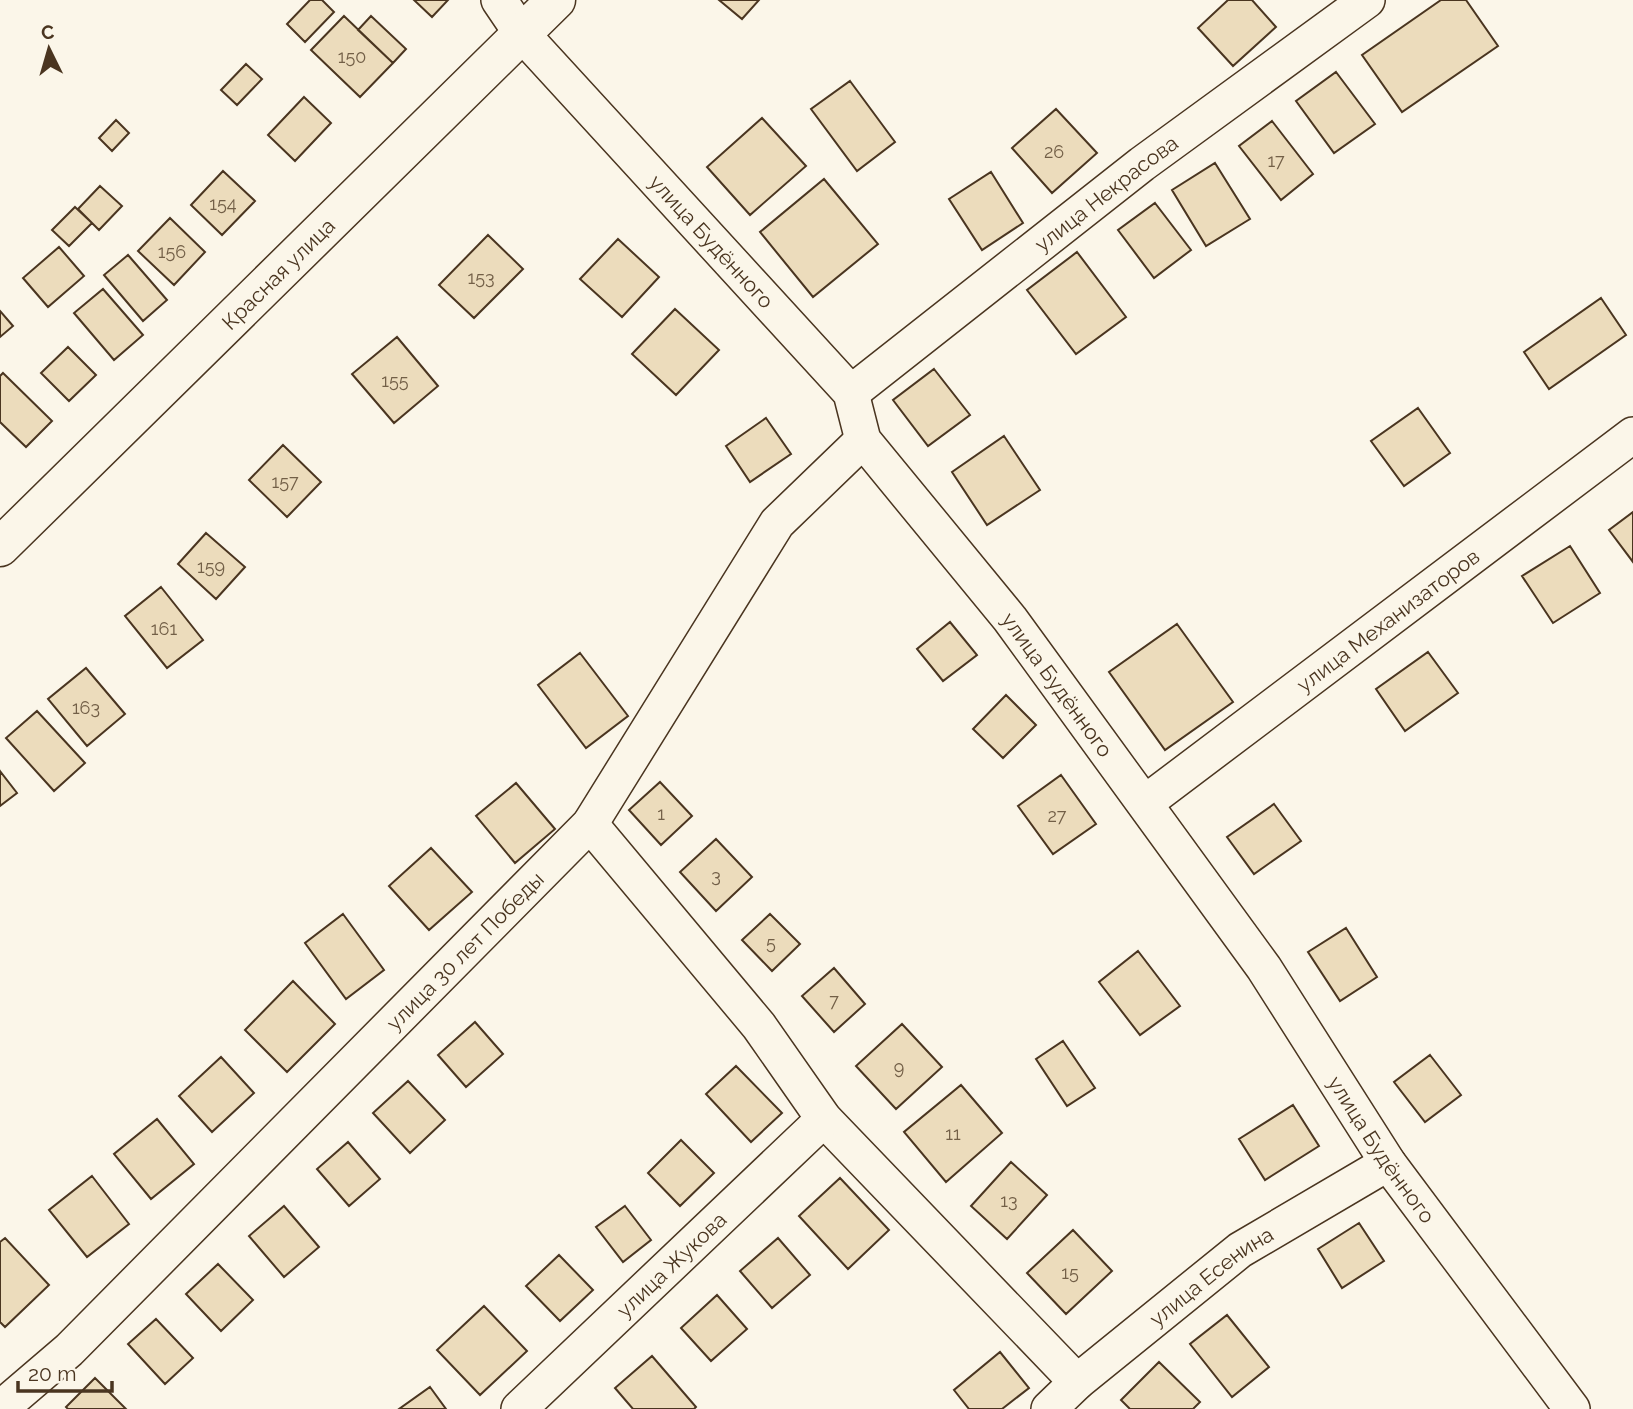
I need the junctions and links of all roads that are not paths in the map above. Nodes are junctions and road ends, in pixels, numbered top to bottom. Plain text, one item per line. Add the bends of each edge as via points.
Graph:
1 (499, 0) edge
2 (556, 0) edge
3 (1367, 0) edge
4 (522, 34) junction
5 (851, 393) junction
6 (1633, 435) edge
7 (863, 440) junction
8 (0, 547) edge
9 (1145, 803) junction
10 (590, 824) junction
11 (824, 1119) junction
12 (1388, 1163) junction
13 (1077, 1382) junction
14 (0, 1409) edge
15 (519, 1409) edge
16 (1049, 1409) edge
17 (1572, 1409) edge

1 - 4 street, улица Будённого
2 - 4 main road, Красная улица
3 - 5 street, улица Некрасова via 1142,164
4 - 5 street, улица Будённого
4 - 8 main road, Красная улица
5 - 7 street, улица Будённого
6 - 9 street, улица Механизаторов
7 - 9 street, улица Будённого via 1010,619
7 - 10 street, улица 30 лет Победы via 777,523
9 - 12 street, улица Будённого via 1264,968
10 - 11 street via 759,1026
10 - 14 street, улица 30 лет Победы via 69,1350
11 - 13 street
11 - 15 street, улица Жукова
12 - 13 street, улица Есенина via 1240,1250
12 - 17 street, улица Будённого
13 - 16 street, улица Есенина

